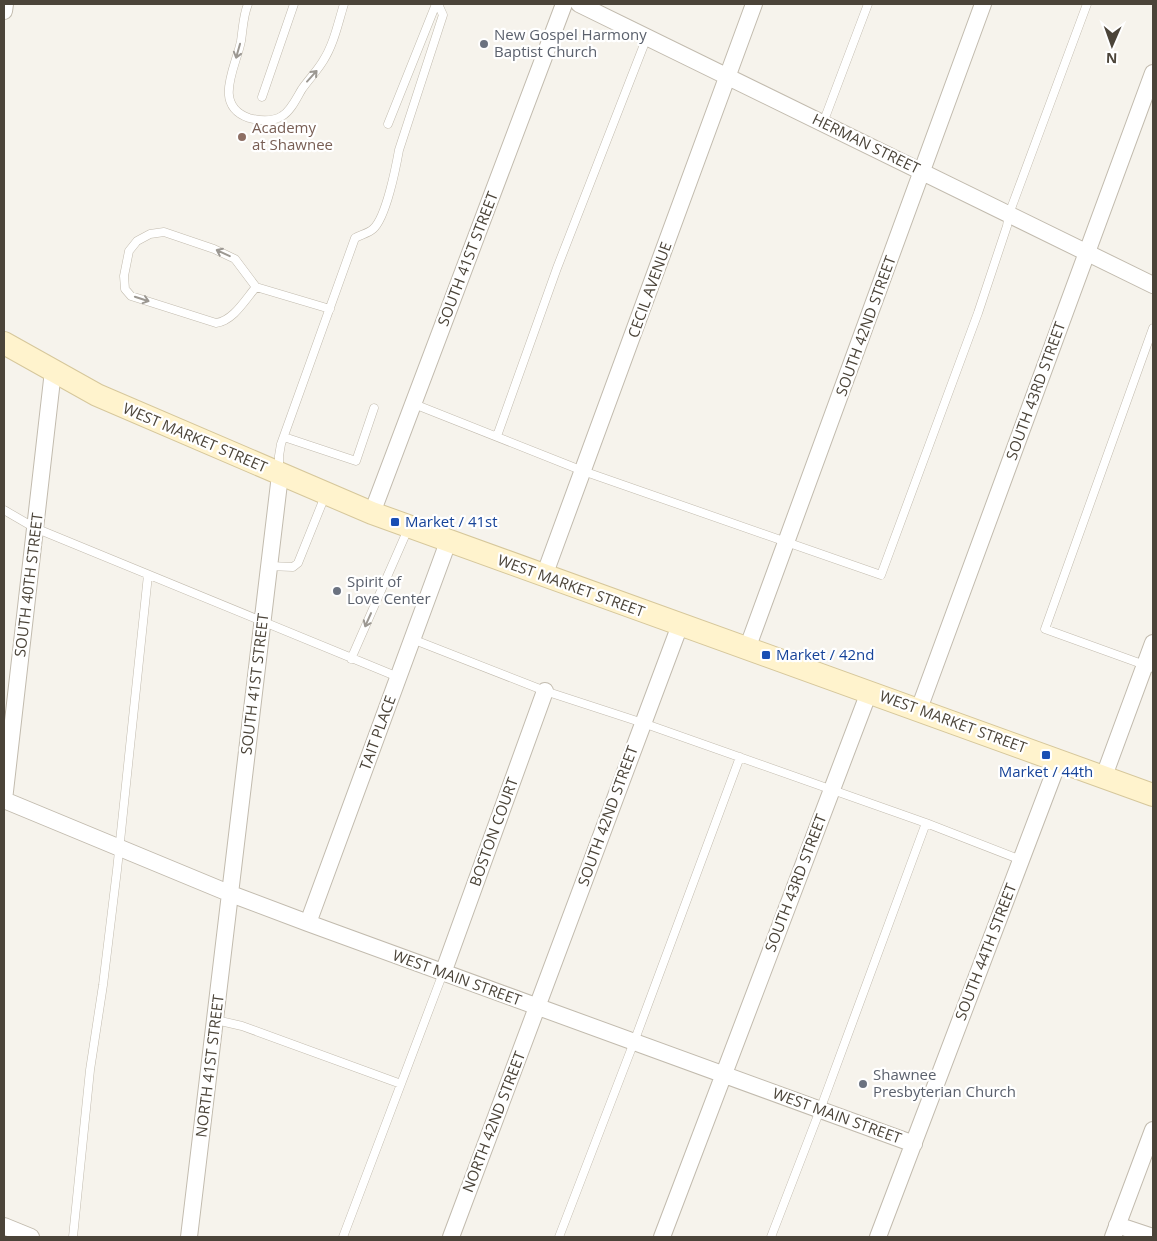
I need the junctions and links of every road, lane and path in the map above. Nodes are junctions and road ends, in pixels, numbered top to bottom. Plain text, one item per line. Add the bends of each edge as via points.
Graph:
1 (5, 4) edge
2 (248, 4) edge
3 (294, 4) edge
4 (344, 4) edge
5 (437, 4) edge
6 (564, 4) edge
7 (579, 4) edge
8 (754, 4) edge
9 (868, 4) edge
10 (983, 4) edge
11 (1087, 4) edge
12 (4, 11) edge
13 (647, 36) junction
14 (1153, 73) edge
15 (728, 76) junction
16 (262, 97) dead end
17 (823, 123) junction
18 (388, 124) dead end
19 (922, 172) junction
20 (1009, 214) junction
21 (1087, 252) junction
22 (1153, 285) edge
23 (256, 287) junction
24 (330, 309) junction
25 (1153, 328) edge
26 (4, 343) edge
27 (53, 371) junction
28 (414, 404) junction
29 (374, 408) dead end
30 (496, 436) junction
31 (284, 437) junction
32 (583, 470) junction
33 (280, 475) junction
34 (326, 494) junction
35 (4, 510) edge
36 (372, 513) junction
37 (409, 527) junction
38 (35, 528) junction
39 (448, 542) junction
40 (786, 542) junction
41 (269, 566) junction
42 (148, 575) junction
43 (544, 576) junction
44 (262, 623) junction
45 (680, 624) junction
46 (412, 639) junction
47 (1153, 643) edge
48 (747, 649) junction
49 (351, 659) junction
50 (1149, 667) edge
51 (398, 677) junction
52 (545, 691) junction
53 (869, 692) junction
54 (920, 709) junction
55 (643, 723) junction
56 (740, 757) junction
57 (1059, 760) junction
58 (1104, 776) junction
59 (832, 790) junction
60 (1153, 795) edge
61 (4, 800) edge
62 (926, 823) junction
63 (119, 848) junction
64 (1021, 860) junction
65 (231, 894) junction
66 (308, 924) junction
67 (443, 972) junction
68 (538, 1007) junction
69 (216, 1020) junction
70 (634, 1042) junction
71 (724, 1075) junction
72 (401, 1084) junction
73 (820, 1110) junction
74 (1153, 1130) edge
75 (914, 1144) junction
76 (4, 1226) edge
77 (1115, 1231) edge
78 (31, 1237) edge
79 (73, 1237) edge
80 (189, 1237) edge
81 (343, 1237) edge
82 (452, 1237) edge
83 (559, 1237) edge
84 (662, 1237) edge
85 (771, 1237) edge
86 (878, 1237) edge
87 (1153, 1237) edge

1 - 12 street
2 -> 4 lane via 228,97 242,115 272,121 284,116 317,71 332,42
3 - 16 lane
5 - 18 lane
5 - 24 lane via 443,15 380,218 373,230 355,238
6 - 28 street, SOUTH 41ST STREET
7 - 13 street, HERMAN STREET
8 - 15 street, CECIL AVENUE
9 - 17 lane
10 - 19 street, SOUTH 42ND STREET
11 - 20 lane
13 - 15 street, HERMAN STREET
13 - 30 lane via 556,268
14 - 21 street, SOUTH 43RD STREET
15 - 17 street, HERMAN STREET
15 - 32 street, CECIL AVENUE
17 - 19 street, HERMAN STREET
19 - 20 street, HERMAN STREET
19 - 40 street, SOUTH 42ND STREET
20 - 21 street, HERMAN STREET
20 - 40 lane via 978,313 881,575
21 - 22 street, HERMAN STREET
21 - 54 street, SOUTH 43RD STREET
23 -> 23 lane via 235,259 164,232 150,234 137,242 129,251 126,262 125,289 131,296 216,323 231,316
23 - 24 lane
24 - 31 lane
25 - 50 lane via 1045,628
26 - 27 street, WEST MARKET STREET
27 - 33 street, WEST MARKET STREET via 97,395
27 - 38 street, SOUTH 40TH STREET
28 - 30 lane
28 - 36 street, SOUTH 41ST STREET
29 - 31 lane via 356,462
30 - 32 lane
31 - 33 lane via 279,456
32 - 40 lane
32 - 43 street, CECIL AVENUE
33 - 34 street, WEST MARKET STREET
33 - 41 street, SOUTH 41ST STREET
34 - 36 street, WEST MARKET STREET
34 - 41 lane via 298,564 293,567
35 - 38 lane
36 - 37 street, WEST MARKET STREET
37 - 39 street, WEST MARKET STREET
37 -> 49 lane
38 - 42 lane
38 - 61 street, SOUTH 40TH STREET
39 - 43 street, WEST MARKET STREET
39 - 46 street, TAIT PLACE
40 - 48 street, SOUTH 42ND STREET
41 - 44 street, SOUTH 41ST STREET
42 - 44 lane
42 - 63 lane
43 - 45 street, WEST MARKET STREET
44 - 49 lane
44 - 65 street, SOUTH 41ST STREET
45 - 48 street, WEST MARKET STREET
45 - 55 street, SOUTH 42ND STREET
46 - 51 street, TAIT PLACE
46 - 52 lane
47 - 50 street
48 - 53 street, WEST MARKET STREET
49 - 51 lane
50 - 58 street
51 - 66 street, TAIT PLACE
52 - 55 lane
52 - 67 street, BOSTON COURT
53 - 54 street, WEST MARKET STREET
53 - 59 street, SOUTH 43RD STREET
54 - 57 street, WEST MARKET STREET
55 - 56 lane
55 - 68 street, SOUTH 42ND STREET
56 - 59 lane
56 - 70 lane
57 - 58 street, WEST MARKET STREET
57 - 64 street, SOUTH 44TH STREET
58 - 60 street, WEST MARKET STREET
59 - 62 lane
59 - 71 street, SOUTH 43RD STREET
61 - 63 street, WEST MAIN STREET
62 - 64 lane
62 - 73 lane
63 - 65 street, WEST MAIN STREET
63 - 79 lane via 90,1070
64 - 75 street, SOUTH 44TH STREET
65 - 66 street, WEST MAIN STREET
65 - 69 street, NORTH 41ST STREET
66 - 67 street, WEST MAIN STREET
67 - 68 street, WEST MAIN STREET
67 - 72 lane
68 - 70 street, WEST MAIN STREET
68 - 82 street, NORTH 42ND STREET
69 - 72 lane via 242,1026
69 - 80 street, NORTH 41ST STREET
70 - 71 street, WEST MAIN STREET
70 - 83 lane
71 - 73 street, WEST MAIN STREET
71 - 84 street, SOUTH 43RD STREET
72 - 81 lane
73 - 75 street, WEST MAIN STREET
73 - 85 lane
74 - 77 street
75 - 86 street, SOUTH 44TH STREET
76 - 78 street
77 - 87 street

